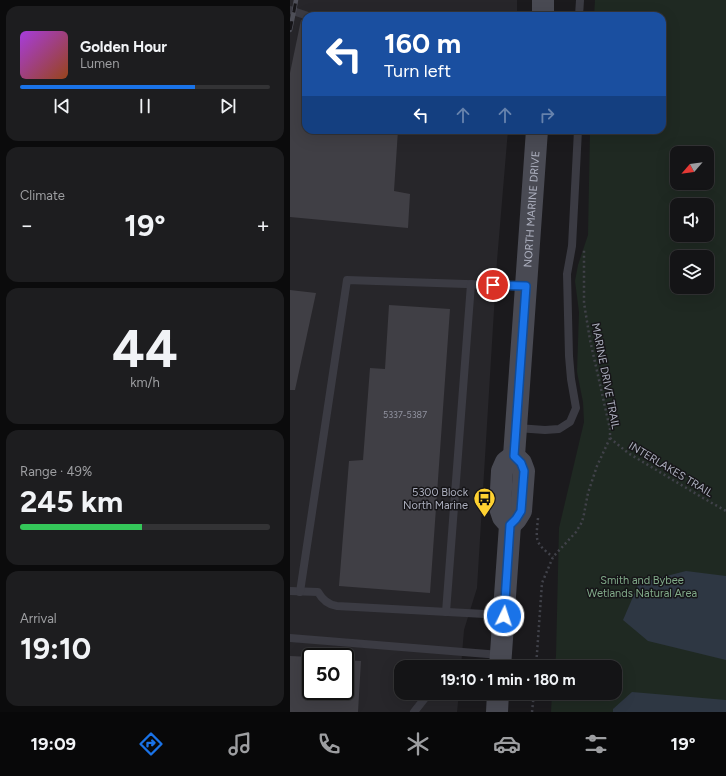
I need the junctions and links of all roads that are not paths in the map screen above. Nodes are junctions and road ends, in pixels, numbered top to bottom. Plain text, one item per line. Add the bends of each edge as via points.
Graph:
1 (543, 0) edge
2 (580, 0) edge
3 (290, 10) edge
4 (543, 12) edge
5 (579, 12) edge
6 (302, 14) edge
7 (536, 134) edge
8 (578, 134) edge
9 (471, 284) junction
10 (526, 286) junction
11 (516, 428) junction
12 (290, 591) edge
13 (300, 592) junction
14 (446, 612) junction
15 (504, 616) junction
16 (290, 638) edge
17 (491, 660) edge
18 (500, 660) edge
19 (423, 700) edge
20 (498, 700) edge
21 (414, 712) edge
22 (497, 712) edge

1 - 4 main road
2 - 5 lane
3 - 6 lane
7 - 10 main road, NORTH MARINE DRIVE
8 - 11 lane via 572,246 567,274 569,356 576,408 570,422 559,429
9 - 10 lane
9 - 13 lane via 347,280
9 - 14 lane
10 - 11 main road, NORTH MARINE DRIVE
11 - 15 main road, NORTH MARINE DRIVE via 514,456 506,462 502,471 500,508 510,525
12 - 13 lane
13 - 14 lane via 318,592 334,606
14 - 15 lane
15 - 18 main road, NORTH MARINE DRIVE
16 - 17 lane
19 - 21 lane
20 - 22 main road

